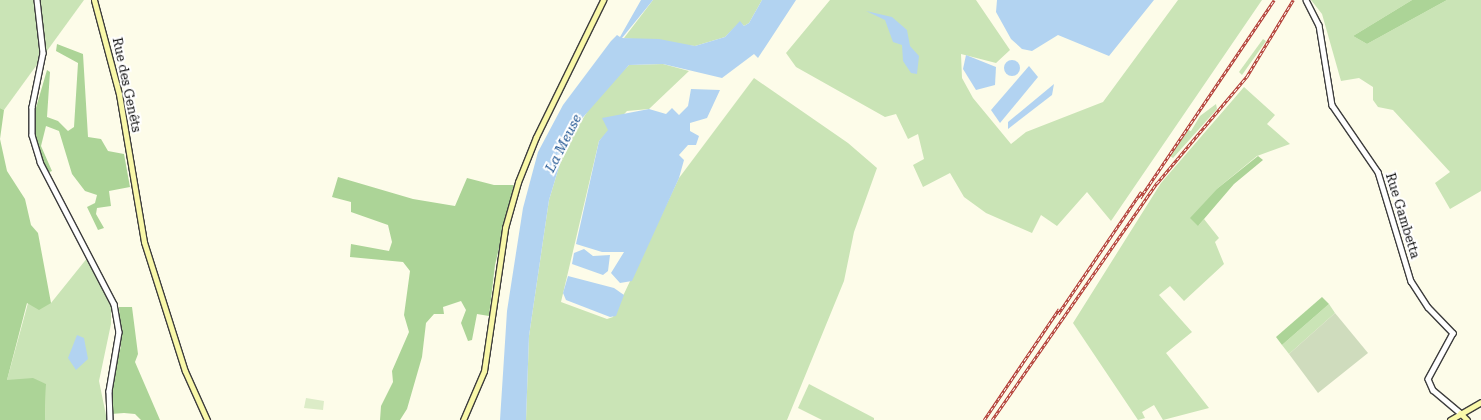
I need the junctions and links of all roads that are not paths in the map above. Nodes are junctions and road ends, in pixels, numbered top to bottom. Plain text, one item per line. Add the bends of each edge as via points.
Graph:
1 (37, 0) edge
2 (94, 0) edge
3 (603, 0) edge
4 (1306, 0) edge
5 (1481, 402) edge
6 (1460, 413) junction
7 (1452, 419) edge
8 (110, 420) edge
9 (206, 420) edge
10 (463, 420) edge
11 (1468, 420) edge

1 - 8 street via 43,53 32,106 32,135 40,162 111,294 118,316 119,343 109,391
2 - 9 main road, Rue des Genêts via 119,94 131,176 154,275 185,371
3 - 10 main road via 518,182 505,228 484,371
4 - 6 street, Rue Gambetta via 1319,25 1330,100 1378,172 1410,281 1453,336 1430,371 1432,390
5 - 6 main road
6 - 7 main road
6 - 11 main road

